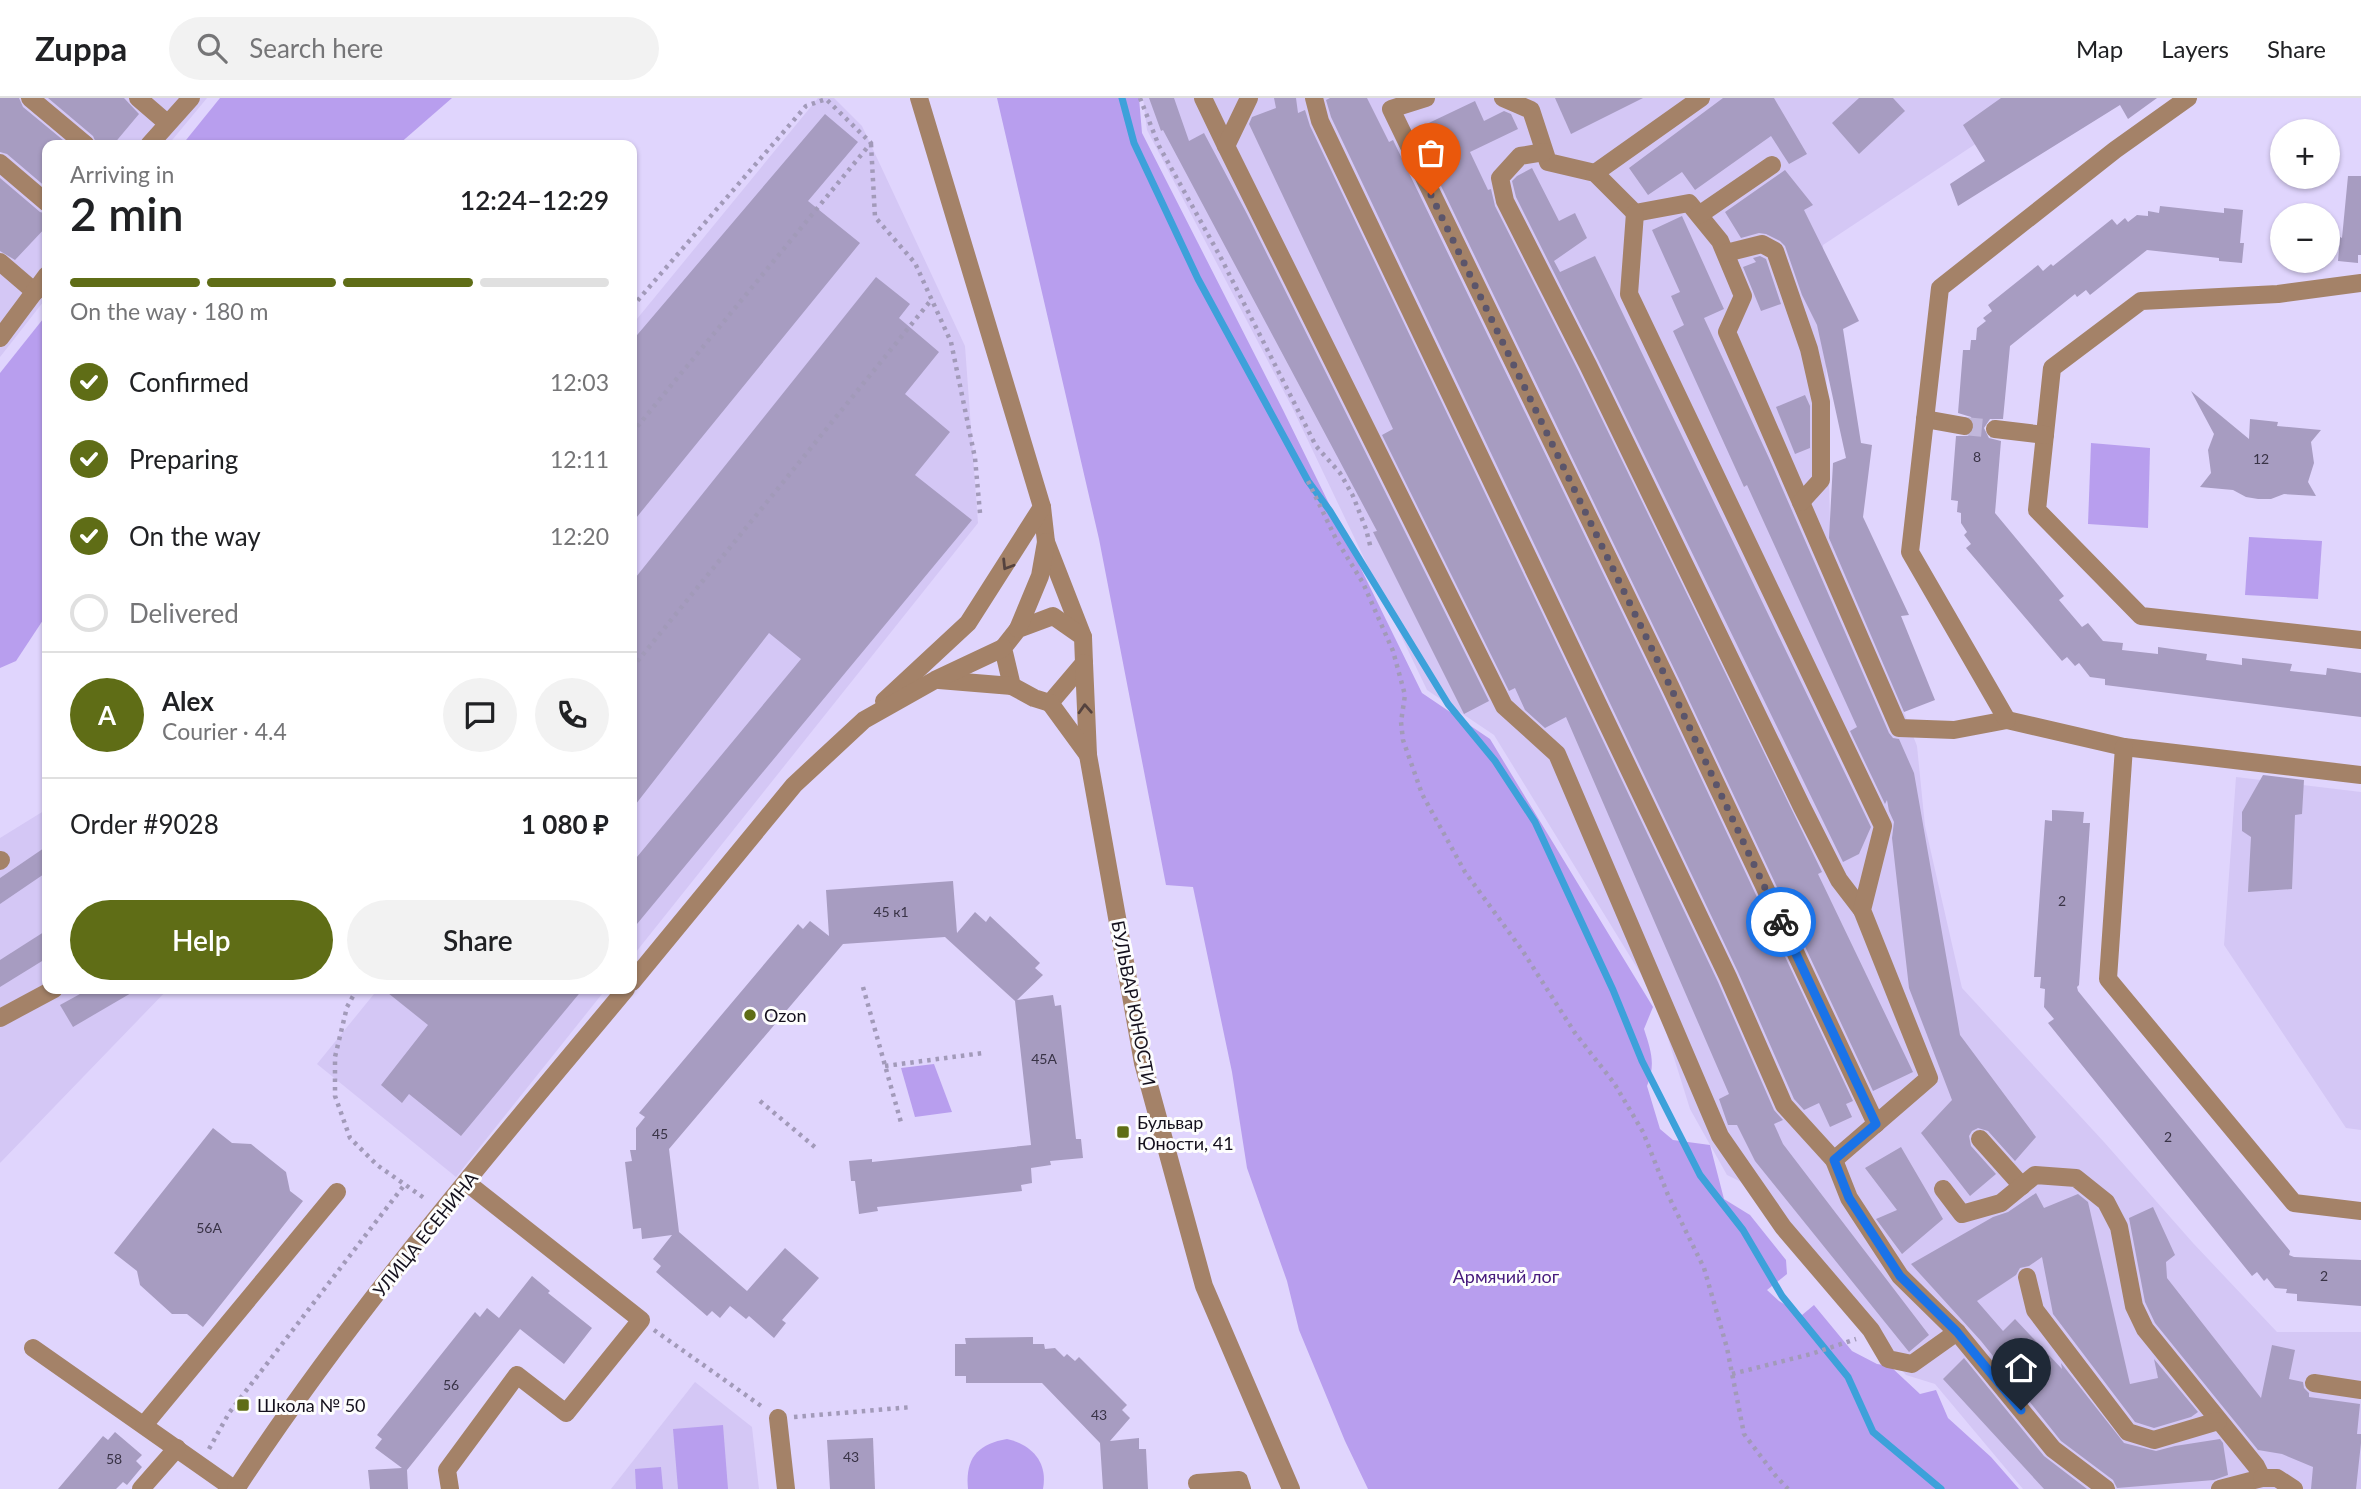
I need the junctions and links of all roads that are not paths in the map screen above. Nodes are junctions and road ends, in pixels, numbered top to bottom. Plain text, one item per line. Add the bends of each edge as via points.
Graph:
1 (30, 98) edge
2 (138, 98) edge
3 (191, 98) edge
4 (919, 98) edge
5 (1203, 98) edge
6 (1249, 98) edge
7 (1314, 98) edge
8 (1426, 98) edge
9 (1503, 98) edge
10 (1701, 98) edge
11 (2188, 98) edge
12 (1532, 104) edge
13 (167, 122) junction
14 (80, 140) edge
15 (153, 140) edge
16 (1226, 146) junction
17 (1544, 152) junction
18 (0, 163) edge
19 (1772, 165) dead end
20 (1595, 173) junction
21 (42, 199) edge
22 (1634, 213) junction
23 (1699, 215) junction
24 (1726, 253) junction
25 (0, 262) edge
26 (42, 282) edge
27 (2361, 282) edge
28 (35, 292) junction
29 (0, 338) edge
30 (1925, 419) junction
31 (1964, 426) tunnel mouth
32 (1995, 429) tunnel mouth
33 (2045, 435) junction
34 (1801, 502) junction
35 (1042, 507) junction
36 (1046, 542) junction
37 (1018, 629) junction
38 (1083, 637) junction
39 (2361, 640) edge
40 (1003, 648) junction
41 (1084, 663) junction
42 (935, 680) junction
43 (1012, 686) junction
44 (1050, 703) junction
45 (864, 720) junction
46 (2007, 720) junction
47 (2124, 747) junction
48 (1088, 755) junction
49 (2361, 775) edge
50 (1862, 910) junction
51 (637, 976) edge
52 (45, 994) edge
53 (622, 994) edge
54 (0, 1018) edge
55 (1876, 1124) junction
56 (1980, 1139) dead end
57 (1834, 1160) junction
58 (466, 1182) junction
59 (2022, 1186) junction
60 (1943, 1188) dead end
61 (337, 1192) dead end
62 (2361, 1211) edge
63 (2027, 1277) dead end
64 (1957, 1332) junction
65 (33, 1348) dead end
66 (2314, 1383) dead end
67 (2361, 1390) edge
68 (778, 1418) road end
69 (2218, 1421) junction
70 (144, 1425) junction
71 (177, 1448) junction
72 (2262, 1478) junction
73 (1198, 1483) dead end
74 (142, 1489) edge
75 (235, 1489) edge
76 (450, 1489) edge
77 (786, 1489) edge
78 (1242, 1489) edge
79 (1290, 1489) edge
80 (2106, 1489) edge
81 (2220, 1489) edge
82 (2294, 1489) edge

1 - 14 street
2 - 13 street
3 - 13 street
4 - 35 street
5 - 16 street
6 - 16 street
7 - 57 street via 1320,121 1710,939 1784,1105
8 - 55 street via 1391,109
9 - 12 street
10 - 20 street
11 - 30 street via 1940,288
12 - 17 street
13 - 15 street
16 - 64 street via 1504,706 1556,754 1720,1136 1783,1227 1871,1330 1888,1359 1912,1364
17 - 20 street via 1548,162
17 - 50 street via 1520,156 1500,178 1505,201 1802,807 1839,880
18 - 21 street
19 - 23 street
20 - 22 street
22 - 23 street via 1689,203
22 - 50 street via 1629,294 1882,826
23 - 24 street
24 - 34 street via 1743,296 1727,332
24 - 34 street via 1762,244 1775,251 1809,349 1821,402 1821,481
25 - 28 street
26 - 28 street
27 - 33 street via 2278,294 2141,301 2052,368
28 - 29 street
30 - 31 street
30 - 46 street via 1910,552
32 - 33 street
33 - 39 street via 2036,510 2141,615
34 - 46 street via 1899,728 1954,730
35 - 36 street
35 -> 45 street via 968,623
36 - 37 street via 1040,576
36 - 38 street
37 - 38 street via 1053,616
37 - 40 street
38 - 41 street
40 - 42 street
40 - 43 street
41 - 44 street
48 -> 41 street, БУЛЬВАР ЮНОСТИ
42 - 43 street
42 - 45 street
43 - 44 street
44 - 48 street
45 - 51 street via 794,785
46 - 47 street
47 - 49 street
47 - 62 street via 2108,979 2294,1203
48 - 79 street, БУЛЬВАР ЮНОСТИ via 1143,1062 1204,1286
50 - 55 street via 1929,1078
52 - 54 street
53 - 58 street, УЛИЦА ЕСЕНИНА
55 - 57 street
56 - 59 street
57 - 64 street via 1849,1198 1900,1276
58 - 75 street, УЛИЦА ЕСЕНИНА via 324,1361
58 - 76 street via 641,1320 566,1413 517,1376 447,1470
59 - 60 street via 2001,1203 1962,1214
59 - 69 street via 2035,1175 2076,1178 2106,1202 2119,1227 2134,1306 2145,1329
61 - 70 street
63 - 69 street via 2035,1310 2128,1432 2154,1440
64 - 80 street via 2053,1448
65 - 70 street
66 - 67 street
68 - 77 street
69 - 72 street
70 - 71 street
71 - 74 street
71 - 75 street
72 - 81 street
72 - 82 street via 2277,1478
73 - 78 street via 1239,1480

